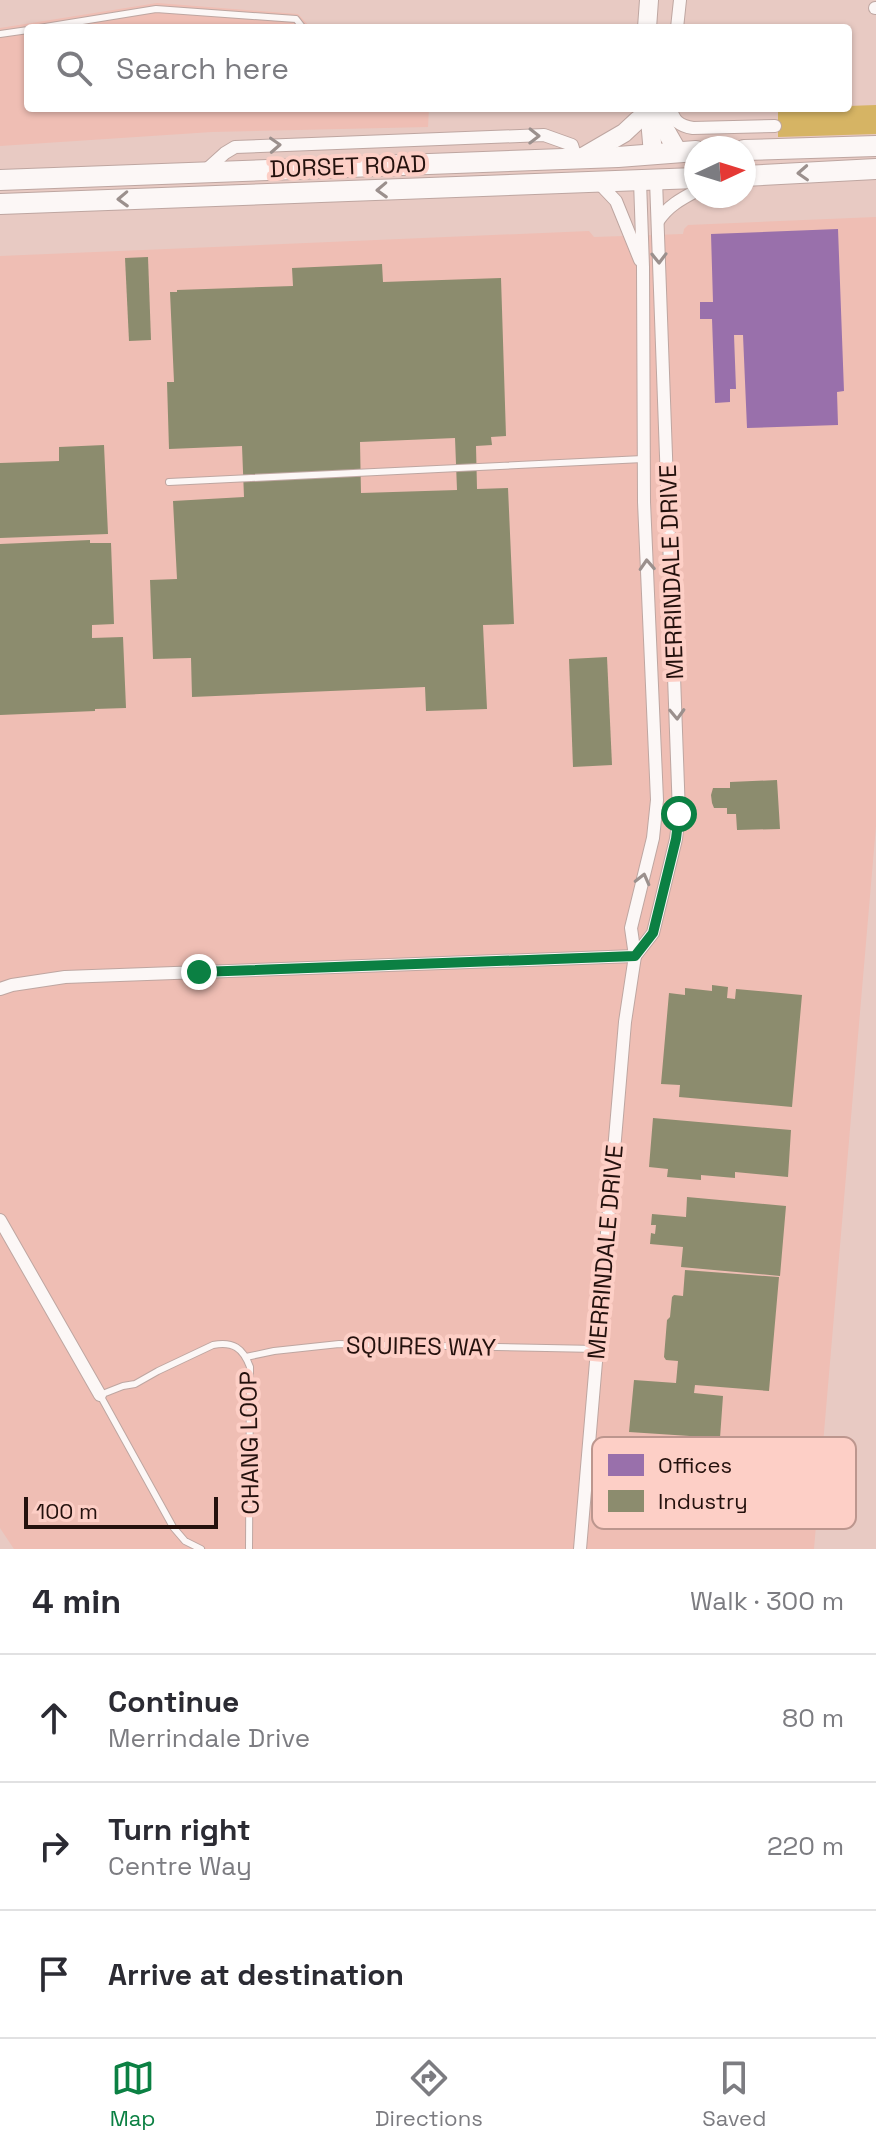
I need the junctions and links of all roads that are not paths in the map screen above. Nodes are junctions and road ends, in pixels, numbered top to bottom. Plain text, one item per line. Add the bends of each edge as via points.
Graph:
1 (649, 0) edge
2 (680, 0) edge
3 (64, 24) edge
4 (300, 24) edge
5 (647, 24) edge
6 (677, 24) edge
7 (24, 31) edge
8 (0, 34) edge
9 (642, 112) edge
10 (657, 112) edge
11 (672, 112) edge
12 (775, 126) dead end
13 (876, 146) edge
14 (684, 148) edge
15 (756, 150) edge
16 (684, 151) edge
17 (646, 154) junction
18 (579, 158) junction
19 (876, 169) edge
20 (175, 173) junction
21 (756, 175) edge
22 (684, 178) edge
23 (0, 180) edge
24 (648, 180) junction
25 (598, 182) junction
26 (176, 197) junction
27 (684, 198) edge
28 (0, 204) edge
29 (658, 221) junction
30 (643, 267) junction
31 (666, 458) junction
32 (643, 459) junction
33 (169, 482) dead end
34 (672, 603) junction
35 (648, 604) junction
36 (635, 956) junction
37 (0, 989) edge
38 (0, 1220) edge
39 (597, 1349) junction
40 (246, 1357) junction
41 (100, 1395) junction
42 (201, 1549) edge
43 (249, 1549) edge
44 (580, 1549) edge

1 - 5 main road
2 - 6 street
3 - 4 lane via 156,9 296,19
7 - 8 lane
9 - 17 main road
9 - 18 main road via 624,133
10 - 14 main road via 666,131
11 - 12 street via 682,127
13 - 15 main road
16 - 17 main road, DORSET ROAD
17 - 18 main road, DORSET ROAD
17 - 24 main road
20 -> 18 main road, DORSET ROAD
19 -> 21 main road
20 - 23 main road, DORSET ROAD
20 - 26 main road
22 - 24 main road, DORSET ROAD
24 - 25 main road, DORSET ROAD
24 - 29 street, MERRINDALE DRIVE
24 - 30 street, MERRINDALE DRIVE
25 -> 26 main road, DORSET ROAD
25 - 30 street via 616,201
26 -> 28 main road, DORSET ROAD
27 - 29 street
29 -> 31 street, MERRINDALE DRIVE
30 - 32 street, MERRINDALE DRIVE
31 - 32 street
31 - 34 street, MERRINDALE DRIVE
32 - 33 lane
35 -> 32 street, MERRINDALE DRIVE
34 - 35 street
34 -> 36 street, MERRINDALE DRIVE via 679,814 653,933
36 -> 35 street, MERRINDALE DRIVE via 631,928 657,800
36 - 37 street via 65,977
36 - 39 street, MERRINDALE DRIVE
38 - 41 street
39 - 40 lane, SQUIRES WAY via 339,1344
39 - 44 street, MERRINDALE DRIVE
40 - 41 lane, CHANG LOOP via 233,1344 213,1345 135,1384
40 - 43 lane, CHANG LOOP via 251,1383
41 - 42 lane via 173,1527

